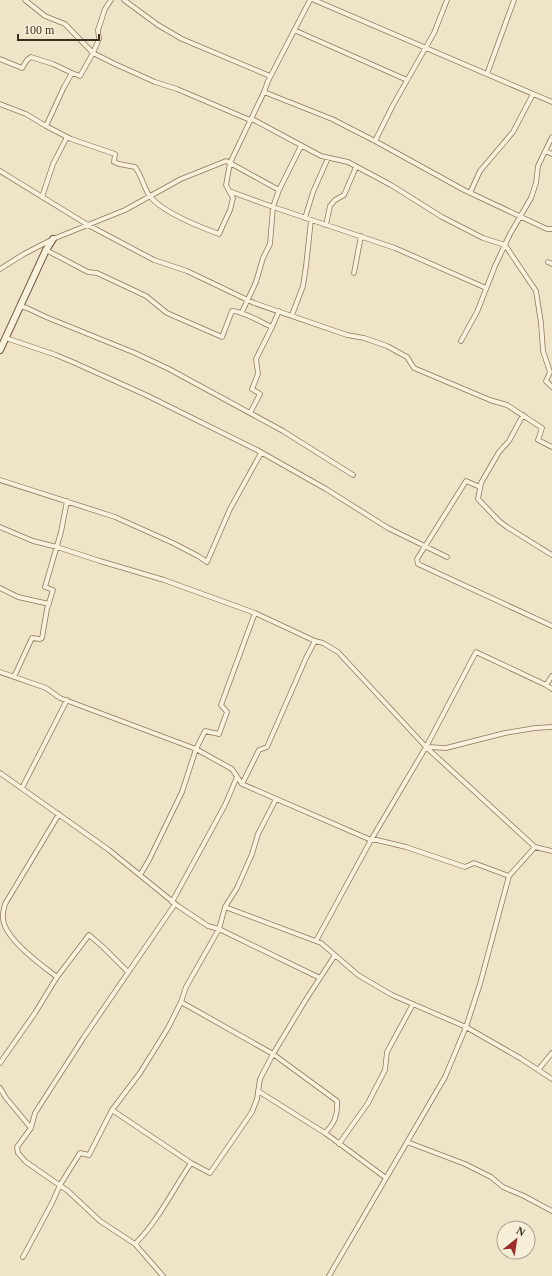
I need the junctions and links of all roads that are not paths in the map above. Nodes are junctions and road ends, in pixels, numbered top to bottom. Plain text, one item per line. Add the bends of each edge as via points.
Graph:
1 (25, 0) edge
2 (111, 0) edge
3 (124, 0) edge
4 (310, 0) edge
5 (314, 0) edge
6 (447, 0) edge
7 (514, 0) edge
8 (30, 2) edge
9 (294, 30) junction
10 (425, 47) junction
11 (93, 53) junction
12 (0, 59) edge
13 (72, 73) junction
14 (487, 74) junction
15 (270, 76) junction
16 (407, 80) junction
17 (264, 92) junction
18 (533, 94) junction
19 (552, 102) edge
20 (0, 104) edge
21 (250, 120) junction
22 (46, 126) junction
23 (68, 137) junction
24 (552, 137) edge
25 (375, 141) junction
26 (301, 146) junction
27 (545, 151) junction
28 (552, 154) edge
29 (328, 158) junction
30 (230, 163) junction
31 (356, 167) junction
32 (0, 171) edge
33 (229, 190) junction
34 (279, 190) junction
35 (470, 193) junction
36 (150, 196) junction
37 (42, 197) junction
38 (272, 207) junction
39 (520, 216) junction
40 (305, 218) junction
41 (311, 220) junction
42 (88, 225) junction
43 (326, 225) junction
44 (552, 229) edge
45 (361, 236) junction
46 (53, 239) junction
47 (506, 245) junction
48 (46, 250) junction
49 (0, 269) edge
50 (354, 273) dead end
51 (486, 288) junction
52 (249, 300) junction
53 (20, 306) junction
54 (279, 311) junction
55 (242, 312) junction
56 (292, 315) junction
57 (272, 327) junction
58 (3, 340) edge
59 (461, 341) dead end
60 (0, 350) edge
61 (552, 387) edge
62 (250, 413) junction
63 (523, 415) junction
64 (552, 447) edge
65 (261, 453) junction
66 (353, 475) dead end
67 (0, 480) edge
68 (480, 487) junction
69 (67, 501) junction
70 (0, 527) edge
71 (57, 546) junction
72 (426, 546) junction
73 (552, 556) edge
74 (447, 557) dead end
75 (0, 588) edge
76 (49, 604) junction
77 (255, 613) junction
78 (552, 626) edge
79 (315, 641) junction
80 (0, 672) edge
81 (552, 676) edge
82 (14, 677) junction
83 (546, 685) junction
84 (552, 689) edge
85 (67, 700) junction
86 (552, 727) edge
87 (426, 747) junction
88 (196, 749) junction
89 (0, 773) edge
90 (237, 777) junction
91 (242, 784) junction
92 (22, 788) junction
93 (276, 799) junction
94 (59, 814) junction
95 (371, 840) junction
96 (535, 847) junction
97 (552, 851) edge
98 (140, 876) junction
99 (509, 876) junction
100 (173, 903) junction
101 (225, 907) junction
102 (219, 929) junction
103 (316, 941) junction
104 (335, 955) junction
105 (128, 972) junction
106 (57, 977) junction
107 (320, 978) junction
108 (181, 1002) junction
109 (413, 1004) junction
110 (466, 1027) junction
111 (552, 1053) edge
112 (273, 1054) junction
113 (0, 1063) edge
114 (538, 1070) junction
115 (552, 1079) edge
116 (0, 1088) edge
117 (258, 1091) junction
118 (112, 1110) junction
119 (31, 1128) junction
120 (325, 1133) junction
121 (407, 1142) junction
122 (339, 1144) junction
123 (191, 1163) junction
124 (386, 1178) junction
125 (60, 1185) junction
126 (552, 1211) edge
127 (135, 1244) junction
128 (23, 1257) dead end
129 (163, 1276) edge
130 (329, 1276) edge

1 - 8 street
2 - 11 street via 105,9 98,30 99,39
3 - 15 street via 182,39
4 - 9 street
5 - 10 street
6 - 10 street via 440,20
7 - 14 street
8 - 11 street via 45,16 65,24
9 - 15 street
9 - 16 street
10 - 14 street
10 - 16 street
11 - 13 street via 80,76
11 - 21 street via 155,82
12 - 13 street via 22,68 31,57
13 - 22 street
14 - 18 street
15 - 17 street
16 - 25 street
17 - 21 street
17 - 25 street via 332,119
18 - 19 street
18 - 35 street via 513,132 480,171
20 - 22 street via 26,114
21 - 26 street via 267,126
21 - 30 street
22 - 23 street
23 - 36 street via 115,154 114,162 135,167
23 - 37 street via 53,164
24 - 27 street
25 - 35 street
26 - 29 street
26 - 34 street
27 - 28 street
27 - 39 street via 538,166 531,198
29 - 31 street via 348,162
29 - 40 street
30 - 33 street via 226,185
30 - 34 street
30 - 36 street via 226,161 181,179
31 - 43 street via 344,195 330,206
31 - 47 street via 391,185 442,217 483,238
32 - 37 street
33 - 36 street via 233,198 220,234 170,212
33 - 38 street
34 - 38 street
35 - 39 street
36 - 42 street via 125,210
37 - 42 street
38 - 40 street
38 - 52 street via 270,244
39 - 44 street
39 - 47 street
40 - 41 street
41 - 43 street
41 - 56 street via 303,286
42 - 46 street
42 - 52 street via 154,260 187,271
43 - 45 street
45 - 50 street
45 - 51 street
46 - 48 street
46 - 49 street
47 - 51 street
47 - 61 street via 536,291 543,351 550,372 546,381
48 - 53 street
48 - 55 street via 88,272 97,273 146,296 167,312 222,338 232,311
51 - 59 street via 477,312
52 - 54 street
52 - 55 street
53 - 58 street
53 - 62 street via 135,353
54 - 56 street
54 - 57 street
55 - 57 street
56 - 63 street via 387,346 407,357 414,368 507,405
57 - 62 street via 256,359 258,374 252,389 260,394
58 - 60 street
58 - 65 street via 75,363 146,395
62 - 66 street
63 - 64 street via 542,428 538,440
63 - 68 street via 510,441 488,469
65 - 69 street via 230,509 207,562 173,543 115,517
65 - 72 street via 326,489 388,528
67 - 69 street
68 - 72 street via 466,481
68 - 73 street via 478,498 499,521
69 - 71 street
70 - 71 street via 33,541
71 - 76 street via 45,587 54,590
71 - 77 street via 164,580
72 - 74 street
72 - 78 street via 418,559 418,564
75 - 76 street via 18,597
76 - 82 street via 42,638 32,638
77 - 79 street
77 - 88 street via 221,704 227,712 219,734 205,731
79 - 87 street via 338,652
79 - 91 street via 267,747 259,750
80 - 82 street
81 - 83 street
82 - 85 street via 46,688
83 - 84 street
83 - 87 street via 476,652
85 - 88 street
85 - 92 street
86 - 87 street via 505,733 446,748
87 - 95 street
87 - 96 street
88 - 90 street via 232,769
88 - 98 street via 182,792
89 - 92 street
90 - 91 street
90 - 100 street
91 - 93 street
92 - 94 street
93 - 95 street
93 - 101 street via 258,834 237,888
94 - 98 street
94 - 106 street via 5,904 3,919 6,928 20,946
95 - 99 street via 406,847 466,867 474,863
95 - 103 street
96 - 97 street
96 - 99 street
98 - 100 street
99 - 110 street
100 - 102 street via 208,926
100 - 105 street
101 - 102 street
101 - 103 street
102 - 107 street
102 - 108 street via 186,987
103 - 104 street
104 - 107 street
104 - 109 street via 358,975
105 - 106 street via 89,935
105 - 119 street via 35,1113
106 - 113 street
107 - 112 street
108 - 112 street
108 - 118 street via 140,1074
109 - 110 street
109 - 122 street via 387,1052 385,1070 368,1103
110 - 114 street
110 - 121 street via 445,1077
111 - 114 street
112 - 117 street via 260,1079
112 - 120 street via 337,1101 338,1112
114 - 115 street
116 - 119 street
117 - 120 street
117 - 123 street via 252,1112 210,1173
118 - 123 street
118 - 125 street via 90,1155 80,1153
119 - 125 street via 17,1147 18,1153 26,1162
120 - 122 street
121 - 124 street
121 - 126 street via 465,1164 491,1177 503,1188
122 - 124 street
123 - 127 street via 158,1216
124 - 130 street
125 - 127 street via 100,1221
125 - 128 street
127 - 129 street

